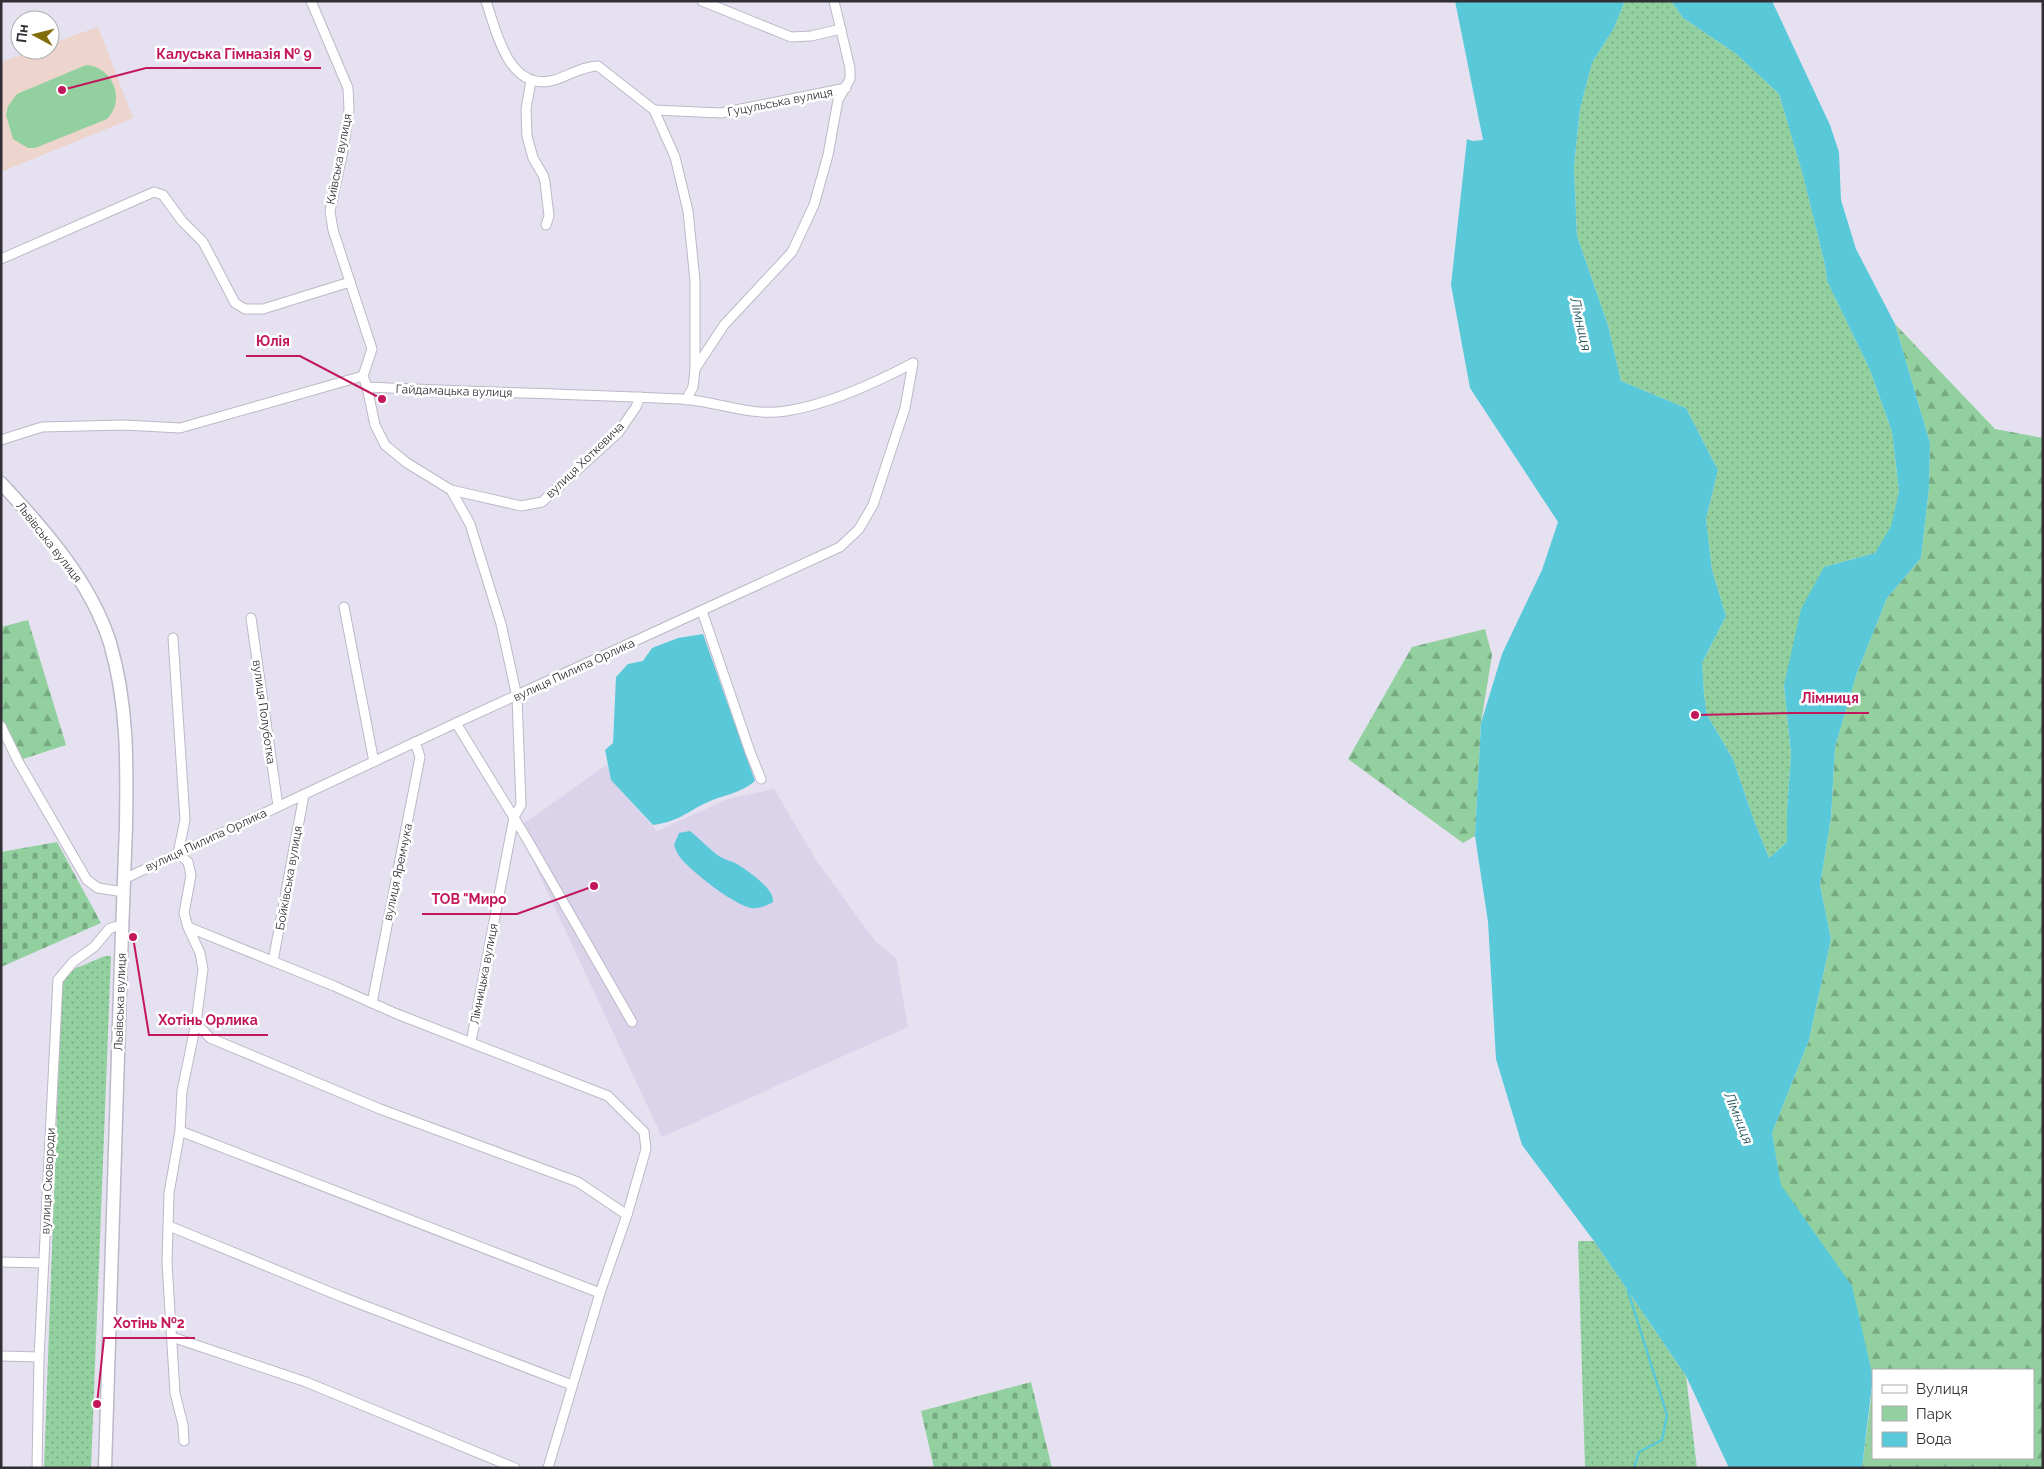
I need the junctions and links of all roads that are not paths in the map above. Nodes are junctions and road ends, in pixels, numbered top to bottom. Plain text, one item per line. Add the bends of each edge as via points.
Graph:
1 (312, 1) edge
2 (486, 1) edge
3 (702, 1) edge
4 (834, 1) edge
5 (841, 29) junction
6 (531, 81) junction
7 (846, 88) junction
8 (654, 110) junction
9 (546, 225) dead end
10 (1, 259) edge
11 (350, 282) junction
12 (913, 363) joint
13 (694, 369) junction
14 (363, 376) junction
15 (367, 387) junction
16 (640, 397) junction
17 (686, 400) junction
18 (1, 440) edge
19 (1, 483) edge
20 (451, 490) junction
21 (344, 607) dead end
22 (702, 611) junction
23 (251, 618) dead end
24 (173, 638) dead end
25 (517, 697) junction
26 (456, 723) junction
27 (1, 726) edge
28 (415, 742) junction
29 (374, 762) junction
30 (761, 779) dead end
31 (304, 794) junction
32 (278, 806) junction
33 (514, 816) junction
34 (178, 853) junction
35 (124, 879) junction
36 (124, 892) junction
37 (122, 926) junction
38 (188, 927) junction
39 (273, 961) junction
40 (372, 1003) junction
41 (632, 1022) dead end
42 (196, 1023) junction
43 (471, 1042) junction
44 (180, 1131) junction
45 (627, 1215) junction
46 (169, 1226) junction
47 (1, 1262) edge
48 (44, 1263) junction
49 (600, 1293) junction
50 (172, 1337) junction
51 (1, 1356) edge
52 (39, 1357) junction
53 (572, 1385) junction
54 (184, 1441) dead end
55 (37, 1468) edge
56 (105, 1468) edge
57 (515, 1468) edge
58 (548, 1468) edge

1 - 11 street, Київська вулиця via 348,88 349,110 330,211
2 - 6 street via 497,36 513,67
3 - 5 street via 791,37
4 - 5 street, Гуцульська вулиця
5 - 7 street, Гуцульська вулиця via 850,68
6 - 8 street, Гуцульська вулиця via 550,81 598,66
6 - 9 street via 526,109 527,136 545,182 549,216
7 - 8 street, Гуцульська вулиця via 721,113
7 - 13 street, Гуцульська вулиця via 838,100 828,156 814,205 792,252 724,325
8 - 13 street, Гуцульська вулиця via 674,157 688,211 695,281
10 - 11 street via 154,192 163,195 203,242 235,303 245,308 263,309
11 - 14 street, Київська вулиця via 372,349
12 - 17 street, Гайдамацька вулиця via 813,405 785,411 761,413
12 - 22 street, вулиця Пилипа Орлика via 905,408 873,505 859,529 840,547
13 - 17 street, Гуцульська вулиця via 693,387
14 - 15 street
14 - 18 street via 180,428 124,425 42,428
15 - 16 street, Гайдамацька вулиця
15 - 20 street, вулиця Хоткевича via 375,425 385,445
16 - 17 street, Гайдамацька вулиця
16 - 20 street, вулиця Хоткевича via 618,433 542,502 521,506
19 - 35 main road, Львівська вулиця via 54,543 85,588 109,641 120,680 126,723
20 - 25 street, Лімницька вулиця via 470,524 501,624
21 - 29 street
22 - 25 street, вулиця Пилипа Орлика
22 - 30 street
23 - 32 street, вулиця Полуботка
24 - 34 street via 185,820
25 - 26 street, вулиця Пилипа Орлика
25 - 33 street, Лімницька вулиця via 521,805
26 - 28 street, вулиця Пилипа Орлика
26 - 33 street
27 - 36 street via 87,880 98,888
28 - 29 street, вулиця Пилипа Орлика
28 - 40 street, вулиця Яремчука via 420,757
29 - 31 street, вулиця Пилипа Орлика
31 - 32 street, вулиця Пилипа Орлика
31 - 39 street, Бойківська вулиця
32 - 34 street, вулиця Пилипа Орлика
33 - 41 street
33 - 43 street, Лімницька вулиця
34 - 35 street, вулиця Пилипа Орлика
34 - 38 street via 188,862 191,874 184,913
35 - 36 main road, Львівська вулиця
36 - 37 main road, Львівська вулиця
37 - 48 street, вулиця Сковороди via 109,929 58,980
37 - 56 main road, Львівська вулиця
38 - 39 street
38 - 42 street via 200,953 203,969
39 - 40 street
40 - 43 street
42 - 44 street via 182,1091
42 - 45 street via 210,1038 380,1109 578,1182
43 - 45 street via 608,1096 644,1132 646,1148
44 - 46 street via 169,1193
44 - 49 street
45 - 49 street
46 - 50 street via 167,1263
46 - 53 street via 342,1297
47 - 48 street
48 - 52 street, вулиця Сковороди
49 - 53 street
50 - 54 street via 175,1394
50 - 57 street via 306,1382
51 - 52 street
52 - 55 street, вулиця Сковороди
53 - 58 street

